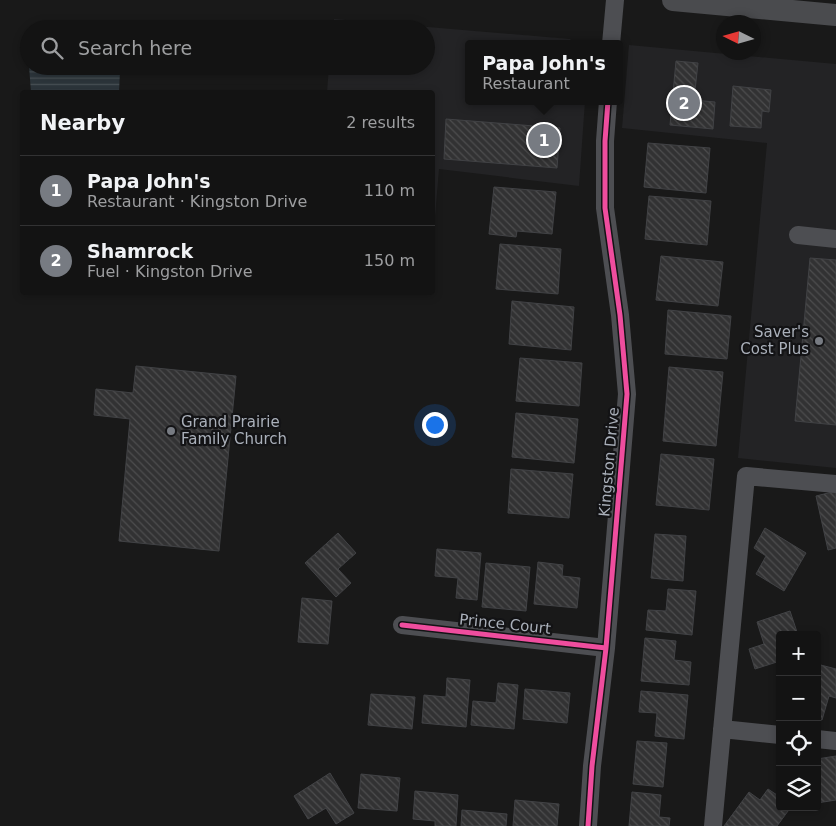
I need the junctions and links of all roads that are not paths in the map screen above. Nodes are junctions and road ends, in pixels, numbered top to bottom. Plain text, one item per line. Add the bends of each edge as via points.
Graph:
1 (615, 0) edge
2 (673, 0) edge
3 (836, 15) edge
4 (611, 40) edge
5 (608, 105) edge
6 (798, 235) dead end
7 (836, 239) edge
8 (836, 484) edge
9 (402, 625) dead end
10 (606, 648) junction
11 (722, 729) junction
12 (776, 735) edge
13 (821, 739) edge
14 (836, 741) edge
15 (588, 826) edge
16 (713, 826) edge

1 - 4 street
2 - 3 main road
5 - 10 street, Kingston Drive via 605,208 627,394
6 - 7 street
8 - 11 street via 746,476
9 - 10 street, Prince Court
10 - 15 street, Kingston Drive
11 - 12 street
11 - 16 street
13 - 14 street

